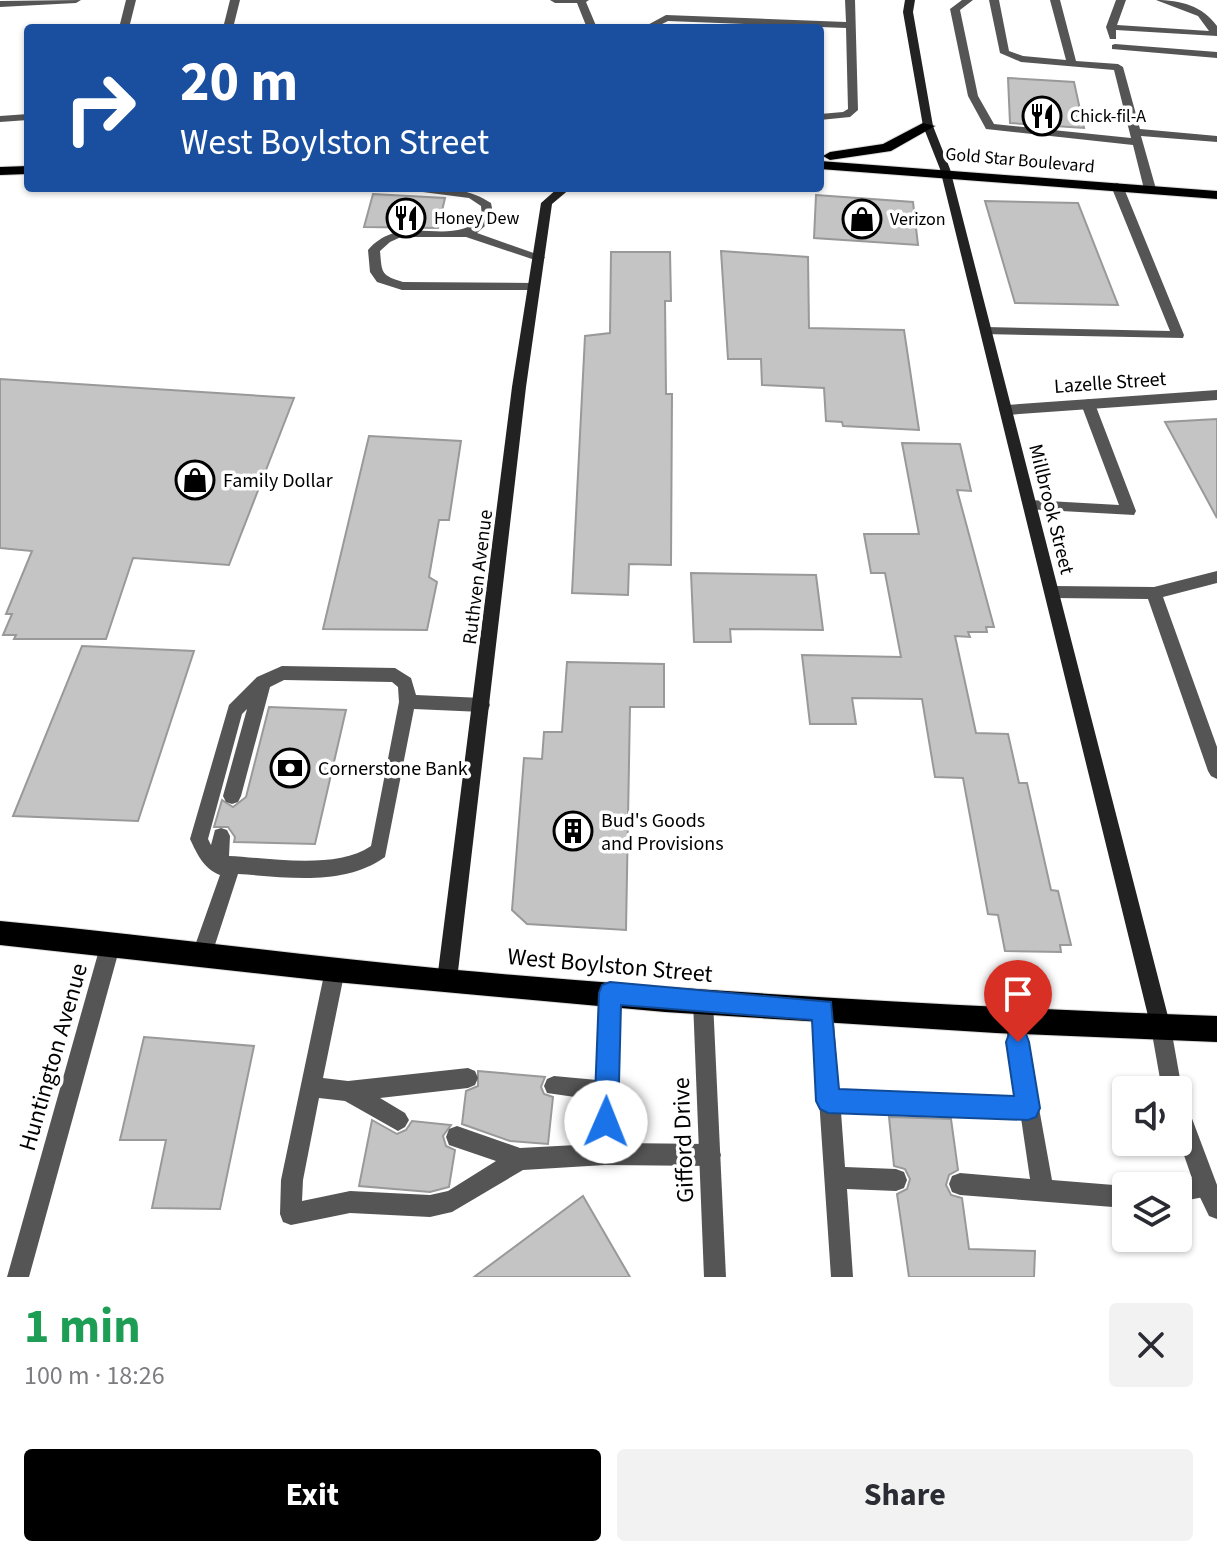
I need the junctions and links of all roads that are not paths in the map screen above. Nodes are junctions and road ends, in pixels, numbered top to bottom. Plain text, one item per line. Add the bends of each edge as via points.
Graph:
1 (76, 0) edge
2 (131, 0) edge
3 (235, 0) edge
4 (555, 0) edge
5 (582, 0) edge
6 (850, 0) edge
7 (910, 0) edge
8 (968, 0) edge
9 (994, 0) edge
10 (1055, 0) edge
11 (1121, 0) edge
12 (1161, 0) edge
13 (0, 4) edge
14 (125, 24) edge
15 (229, 24) edge
16 (591, 24) edge
17 (655, 24) edge
18 (824, 24) edge
19 (824, 24) edge
20 (850, 25) junction
21 (1111, 27) junction
22 (1216, 34) edge
23 (1115, 47) junction
24 (1217, 55) edge
25 (1072, 64) junction
26 (1118, 67) junction
27 (24, 117) edge
28 (824, 117) edge
29 (0, 119) edge
30 (928, 126) junction
31 (1134, 137) junction
32 (1217, 139) edge
33 (824, 156) edge
34 (824, 165) edge
35 (24, 170) edge
36 (0, 171) edge
37 (945, 172) junction
38 (1117, 186) junction
39 (1150, 189) junction
40 (450, 192) edge
41 (560, 192) edge
42 (1217, 195) edge
43 (469, 234) junction
44 (539, 257) junction
45 (534, 287) junction
46 (986, 331) junction
47 (1217, 395) edge
48 (1088, 404) junction
49 (1006, 410) junction
50 (1030, 505) junction
51 (1217, 577) edge
52 (1053, 592) junction
53 (1154, 593) junction
54 (263, 682) junction
55 (407, 694) junction
56 (482, 705) junction
57 (1217, 771) edge
58 (232, 796) dead end
59 (221, 836) dead end
60 (226, 866) junction
61 (0, 933) edge
62 (111, 943) junction
63 (202, 954) junction
64 (335, 970) junction
65 (447, 980) junction
66 (610, 993) junction
67 (703, 1001) junction
68 (823, 1010) junction
69 (1015, 1021) junction
70 (1161, 1028) junction
71 (1217, 1029) edge
72 (1170, 1076) edge
73 (468, 1078) dead end
74 (554, 1086) dead end
75 (312, 1087) junction
76 (348, 1091) junction
77 (606, 1091) junction
78 (828, 1101) junction
79 (1028, 1108) junction
80 (398, 1120) dead end
81 (457, 1137) dead end
82 (1192, 1147) edge
83 (605, 1154) junction
84 (710, 1155) junction
85 (520, 1159) junction
86 (834, 1178) junction
87 (896, 1180) dead end
88 (960, 1184) dead end
89 (1206, 1187) junction
90 (1192, 1189) edge
91 (1043, 1190) junction
92 (1112, 1196) edge
93 (1217, 1208) edge
94 (18, 1277) edge
95 (715, 1277) edge
96 (842, 1277) edge

1 - 13 street
2 - 14 street
3 - 15 street
4 - 5 street
5 - 16 street
6 - 20 street
7 - 30 main road, Millbrook Street
8 - 31 street via 955,9 973,96 990,127
9 - 25 street via 1005,53
10 - 25 street
11 - 21 street
12 - 22 street via 1199,12
17 - 19 street via 666,18
18 - 20 street
20 - 28 street via 853,110
21 - 22 street
21 - 23 street
23 - 24 street
23 - 26 street
25 - 26 street
26 - 31 street
27 - 29 street
30 - 33 main road via 886,148
30 - 37 main road, Millbrook Street
31 - 32 street
31 - 39 street
34 - 37 main road, Gold Star Boulevard
35 - 36 main road
37 - 38 main road, Gold Star Boulevard
37 - 46 main road, Millbrook Street
38 - 39 main road, Gold Star Boulevard
38 - 46 street via 1178,335
39 - 42 main road, Gold Star Boulevard
40 - 43 street via 487,205 488,218
41 - 44 main road, Ruthven Avenue via 547,203
43 - 44 street
43 - 45 street via 387,238 374,250 376,272 402,286
44 - 45 main road, Ruthven Avenue
45 - 56 main road, Ruthven Avenue
46 - 49 main road, Millbrook Street
47 - 48 street, Lazelle Street
48 - 49 street, Lazelle Street
48 - 50 street via 1129,511
49 - 50 main road, Millbrook Street
50 - 52 main road, Millbrook Street
51 - 53 street
52 - 53 street
52 - 70 main road, Millbrook Street
53 - 57 street
54 - 55 street via 282,673 395,675
54 - 58 street
54 - 60 street via 235,710 199,839 208,857
55 - 56 street
55 - 60 street via 379,851 372,858 343,867
56 - 65 main road, Ruthven Avenue
59 - 60 street
60 - 63 street
61 - 62 main road, West Boylston Street
62 - 63 main road, West Boylston Street
62 - 94 street, Huntington Avenue
63 - 64 main road, West Boylston Street
64 - 65 main road, West Boylston Street
64 - 75 street
65 - 66 main road, West Boylston Street
66 - 67 main road, West Boylston Street
66 - 77 street
67 - 68 main road, West Boylston Street
67 - 84 street, Gifford Drive
68 - 69 main road, West Boylston Street
68 - 78 street
69 - 70 main road, West Boylston Street
69 - 79 street
70 - 71 main road, West Boylston Street
70 - 72 street
73 - 76 street
74 - 77 street
75 - 76 street
75 - 85 street via 292,1180 291,1214 350,1202 430,1206 452,1201
76 - 80 street
77 - 83 street
78 - 79 street
78 - 86 street
79 - 91 street
81 - 85 street
82 - 89 street
83 - 84 street
83 - 85 street
84 - 95 street, Gifford Drive
86 - 87 street
86 - 96 street
88 - 91 street
89 - 90 street
89 - 93 street
91 - 92 street

